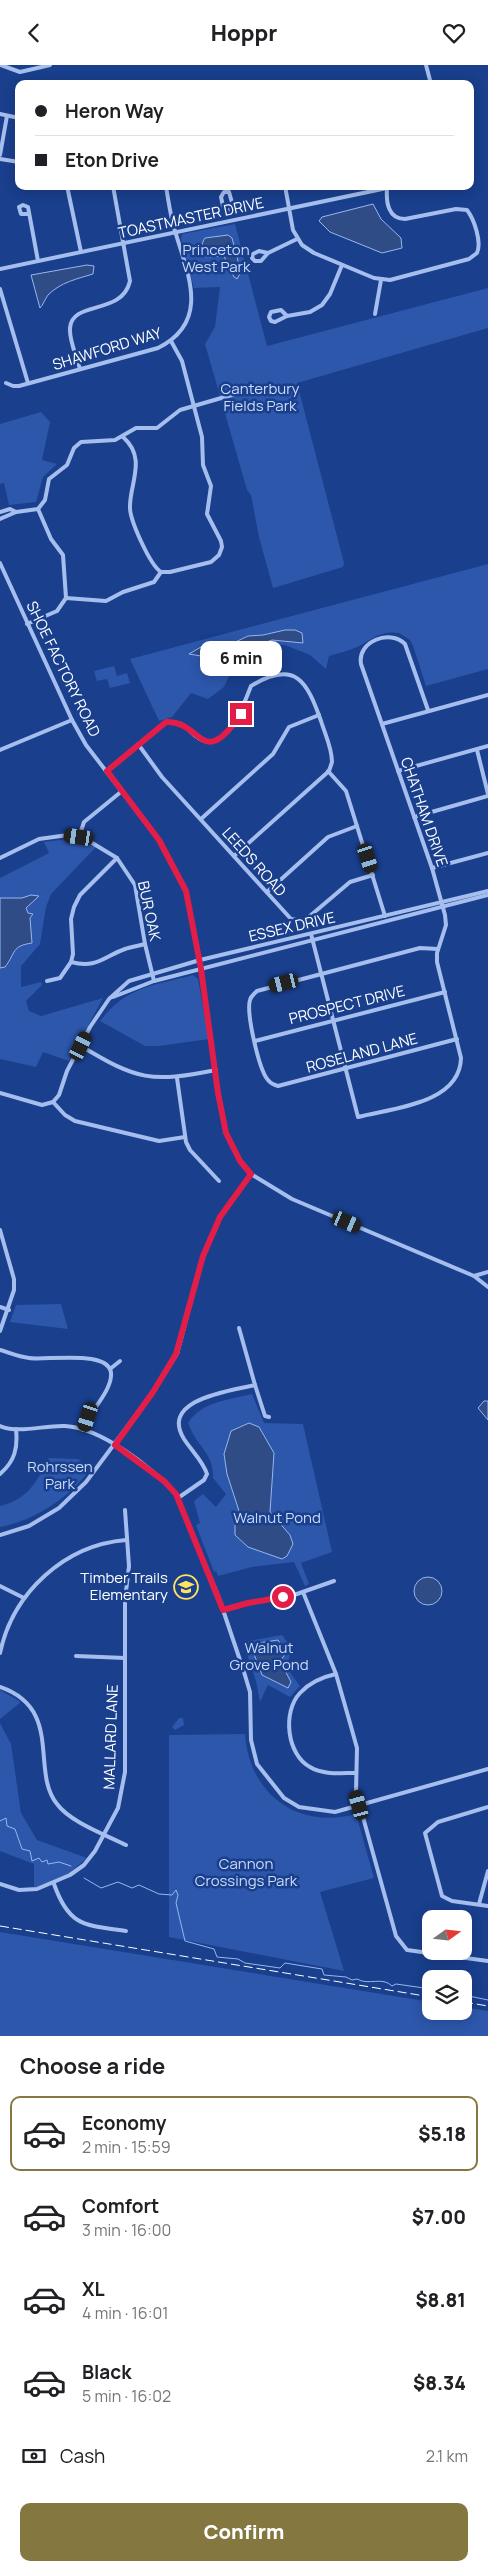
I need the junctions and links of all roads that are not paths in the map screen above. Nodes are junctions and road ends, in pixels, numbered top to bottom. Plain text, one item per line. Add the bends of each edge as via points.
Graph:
1 (1, 65) edge
2 (50, 65) edge
3 (426, 65) edge
4 (430, 80) edge
5 (0, 114) edge
6 (8, 117) junction
7 (15, 117) edge
8 (0, 155) edge
9 (0, 159) edge
10 (15, 161) edge
11 (68, 190) edge
12 (114, 190) edge
13 (167, 190) edge
14 (286, 190) edge
15 (378, 190) edge
16 (387, 190) edge
17 (289, 209) junction
18 (230, 210) junction
19 (27, 213) dead end
20 (232, 221) junction
21 (176, 232) junction
22 (297, 239) junction
23 (124, 243) junction
24 (81, 252) junction
25 (268, 253) dead end
26 (38, 261) junction
27 (342, 265) junction
28 (0, 269) edge
29 (381, 280) junction
30 (0, 289) edge
31 (2, 304) edge
32 (375, 314) dead end
33 (287, 316) junction
34 (171, 341) junction
35 (80, 369) junction
36 (6, 383) dead end
37 (28, 383) junction
38 (235, 394) dead end
39 (194, 405) junction
40 (123, 437) junction
41 (38, 509) junction
42 (0, 512) edge
43 (16, 512) junction
44 (0, 519) edge
45 (0, 563) edge
46 (160, 572) junction
47 (66, 598) junction
48 (27, 624) junction
49 (488, 695) edge
50 (428, 710) junction
51 (319, 715) junction
52 (72, 721) junction
53 (382, 724) junction
54 (138, 744) junction
55 (488, 746) edge
56 (0, 750) edge
57 (477, 750) junction
58 (107, 771) junction
59 (328, 771) junction
60 (398, 771) junction
61 (122, 791) junction
62 (488, 795) edge
63 (414, 817) junction
64 (201, 819) junction
65 (357, 826) junction
66 (79, 837) junction
67 (488, 853) edge
68 (234, 856) junction
69 (0, 858) edge
70 (117, 858) junction
71 (432, 868) junction
72 (373, 875) junction
73 (488, 891) edge
74 (267, 892) junction
75 (488, 895) edge
76 (441, 905) junction
77 (385, 919) junction
78 (311, 934) junction
79 (313, 940) junction
80 (145, 944) junction
81 (438, 949) junction
82 (200, 961) junction
83 (71, 962) junction
84 (201, 969) junction
85 (152, 973) junction
86 (322, 974) junction
87 (47, 981) dead end
88 (154, 981) junction
89 (445, 992) junction
90 (109, 999) junction
91 (333, 1021) junction
92 (457, 1039) junction
93 (255, 1041) junction
94 (81, 1046) junction
95 (346, 1069) junction
96 (216, 1070) junction
97 (176, 1078) junction
98 (0, 1093) edge
99 (53, 1102) junction
100 (185, 1137) junction
101 (251, 1174) junction
102 (219, 1181) dead end
103 (0, 1230) edge
104 (488, 1272) edge
105 (474, 1276) junction
106 (488, 1287) edge
107 (0, 1307) edge
108 (9, 1310) junction
109 (239, 1328) dead end
110 (0, 1331) edge
111 (0, 1350) edge
112 (120, 1361) dead end
113 (110, 1369) junction
114 (255, 1385) junction
115 (269, 1417) dead end
116 (0, 1426) edge
117 (16, 1429) junction
118 (83, 1430) junction
119 (115, 1445) junction
120 (0, 1474) edge
121 (178, 1498) junction
122 (125, 1510) dead end
123 (0, 1535) edge
124 (126, 1540) junction
125 (334, 1581) dead end
126 (0, 1586) edge
127 (303, 1592) junction
128 (24, 1598) junction
129 (223, 1610) junction
130 (0, 1653) edge
131 (76, 1656) dead end
132 (124, 1657) junction
133 (336, 1674) junction
134 (0, 1687) edge
135 (488, 1769) edge
136 (355, 1773) junction
137 (359, 1805) junction
138 (488, 1807) edge
139 (105, 1835) junction
140 (126, 1845) dead end
141 (488, 1871) edge
142 (54, 1884) junction
143 (0, 1885) edge
144 (479, 1904) junction
145 (488, 1906) edge
146 (126, 1931) dead end
147 (488, 1961) edge

1 - 2 street via 20,72
3 - 4 street
5 - 6 street
6 - 7 street
6 - 8 street
9 - 10 street
11 - 24 street
12 - 23 street
13 - 21 street, SHAWFORD WAY
14 - 17 street
15 - 17 street, TOASTMASTER DRIVE
16 - 29 street via 388,207 398,219 467,210 479,249 469,259
17 - 20 street, TOASTMASTER DRIVE
17 - 22 street
18 - 18 street via 232,197 226,192 222,201 224,208
18 - 20 street
19 - 26 street
20 - 21 street, TOASTMASTER DRIVE
21 - 23 street, TOASTMASTER DRIVE
21 - 34 street, SHAWFORD WAY via 192,302 186,323
22 - 25 street
22 - 27 street via 308,250
23 - 24 street, TOASTMASTER DRIVE
23 - 35 street via 130,275 127,291 115,302 79,313 71,321 70,331
24 - 26 street, TOASTMASTER DRIVE
26 - 28 street, TOASTMASTER DRIVE
27 - 29 street
27 - 33 street via 322,305 310,312
29 - 32 street
30 - 31 street
31 - 37 street
33 - 33 street via 273,322 269,315 281,310
34 - 35 street, SHAWFORD WAY
34 - 39 street via 182,361
35 - 37 street, SHAWFORD WAY
36 - 37 street, SHAWFORD WAY via 15,387
38 - 39 street
39 - 40 street via 180,410 157,428 136,428
39 - 46 street via 202,437 203,465 210,483 207,514 221,541 222,550 211,562 170,573
40 - 41 street via 84,441 76,445 68,465 49,479 45,501
40 - 46 street via 131,449 137,471 130,512 152,563
41 - 43 street
41 - 47 street via 51,539 63,555
42 - 43 street via 10,509
43 - 44 street
45 - 48 street, SHOE FACTORY ROAD
46 - 47 street via 151,583 106,601
47 - 48 street via 57,611
48 - 52 street, SHOE FACTORY ROAD
49 - 50 street
50 - 53 street
50 - 53 street, CHATHAM DRIVE via 405,644 391,637 369,643 360,658
51 - 54 street via 305,683 287,673 274,675 251,686 241,714 218,740 200,740 184,725 166,722
51 - 59 street via 332,755
51 - 64 street via 289,727 273,754
52 - 56 street
52 - 58 street, SHOE FACTORY ROAD
53 - 60 street, CHATHAM DRIVE
54 - 58 street
54 - 64 street, LEEDS ROAD via 162,777
55 - 57 street
57 - 60 street
57 - 62 street
58 - 61 street, SHOE FACTORY ROAD
59 - 65 street via 346,791
59 - 68 street
60 - 63 street, CHATHAM DRIVE
61 - 66 street via 84,822
61 - 82 street, SHOE FACTORY ROAD via 159,840 186,891
62 - 63 street
63 - 71 street, CHATHAM DRIVE
64 - 68 street, LEEDS ROAD
65 - 72 street
65 - 74 street via 328,837
66 - 69 street, BUR OAK via 58,835 40,839
66 - 70 street, BUR OAK
67 - 71 street
68 - 74 street, LEEDS ROAD
70 - 80 street, BUR OAK via 135,885
70 - 83 street via 80,895 74,907
71 - 76 street, CHATHAM DRIVE
72 - 74 street, LEEDS ROAD via 350,882 304,921 291,919
72 - 77 street
73 - 76 street, ESSEX DRIVE
75 - 76 street, ESSEX DRIVE
76 - 77 street, ESSEX DRIVE
76 - 81 street, CHATHAM DRIVE via 446,921
77 - 78 street, ESSEX DRIVE
77 - 79 street, ESSEX DRIVE
78 - 79 street
78 - 82 street, ESSEX DRIVE
79 - 84 street, ESSEX DRIVE
79 - 86 street
80 - 83 street via 93,964
80 - 85 street, BUR OAK
81 - 86 street via 420,948
81 - 89 street, CHATHAM DRIVE via 437,962
82 - 84 street, SHOE FACTORY ROAD
82 - 85 street, ESSEX DRIVE
83 - 87 street via 60,978
84 - 88 street, ESSEX DRIVE
84 - 96 street, SHOE FACTORY ROAD
85 - 88 street, BUR OAK
85 - 90 street, ESSEX DRIVE via 129,981
86 - 91 street
86 - 93 street via 261,990 252,997 249,1005
88 - 90 street, ESSEX DRIVE
89 - 91 street, PROSPECT DRIVE
89 - 92 street, CHATHAM DRIVE
90 - 94 street, ESSEX DRIVE
91 - 93 street, PROSPECT DRIVE
91 - 95 street
92 - 95 street, ROSELAND LANE
92 - 95 street, CHATHAM DRIVE via 460,1070 452,1085 419,1101 358,1117
93 - 95 street, ROSELAND LANE via 264,1073 272,1084 288,1085
94 - 97 street via 134,1075
94 - 99 street, ESSEX DRIVE
96 - 97 street
96 - 101 street, SHOE FACTORY ROAD via 226,1133 240,1161
97 - 100 street
98 - 99 street via 42,1105
99 - 100 street via 75,1121 159,1141
100 - 102 street via 190,1150
101 - 105 street, SHOE FACTORY ROAD via 292,1199
101 - 119 street via 220,1217 203,1256 176,1354
103 - 108 street via 14,1279
104 - 105 street
105 - 106 street, SHOE FACTORY ROAD
107 - 108 street
108 - 110 street
109 - 114 street
111 - 113 street via 30,1359 71,1357 100,1361
112 - 113 street
113 - 118 street via 112,1374 107,1389
114 - 115 street via 262,1410
114 - 121 street via 198,1400 183,1410 180,1431 207,1474 204,1480
116 - 117 street
117 - 118 street via 66,1426
117 - 120 street via 16,1450 8,1467
118 - 119 street
119 - 121 street via 164,1481
119 - 123 street via 86,1482 59,1508 29,1526
121 - 129 street
122 - 124 street, MALLARD LANE
124 - 128 street via 105,1542 67,1559 44,1575
124 - 132 street, MALLARD LANE via 129,1566
125 - 127 street
126 - 128 street
127 - 129 street
127 - 133 street
128 - 130 street
129 - 137 street via 250,1692 251,1740 257,1764 284,1798 299,1807 335,1811
131 - 132 street
132 - 139 street, MALLARD LANE via 125,1773 118,1808
133 - 136 street via 357,1748
133 - 136 street via 322,1677 299,1693 290,1712 290,1738 296,1756 312,1769
134 - 139 street via 22,1700 39,1725 49,1792 57,1805
135 - 137 street
136 - 137 street
137 - 147 street via 396,1936 407,1950
138 - 144 street via 438,1823 425,1833 442,1896 452,1901
139 - 140 street
139 - 142 street, MALLARD LANE via 84,1865
141 - 144 street
142 - 143 street, MALLARD LANE via 19,1890
142 - 146 street via 63,1907 71,1916 85,1925
144 - 145 street

